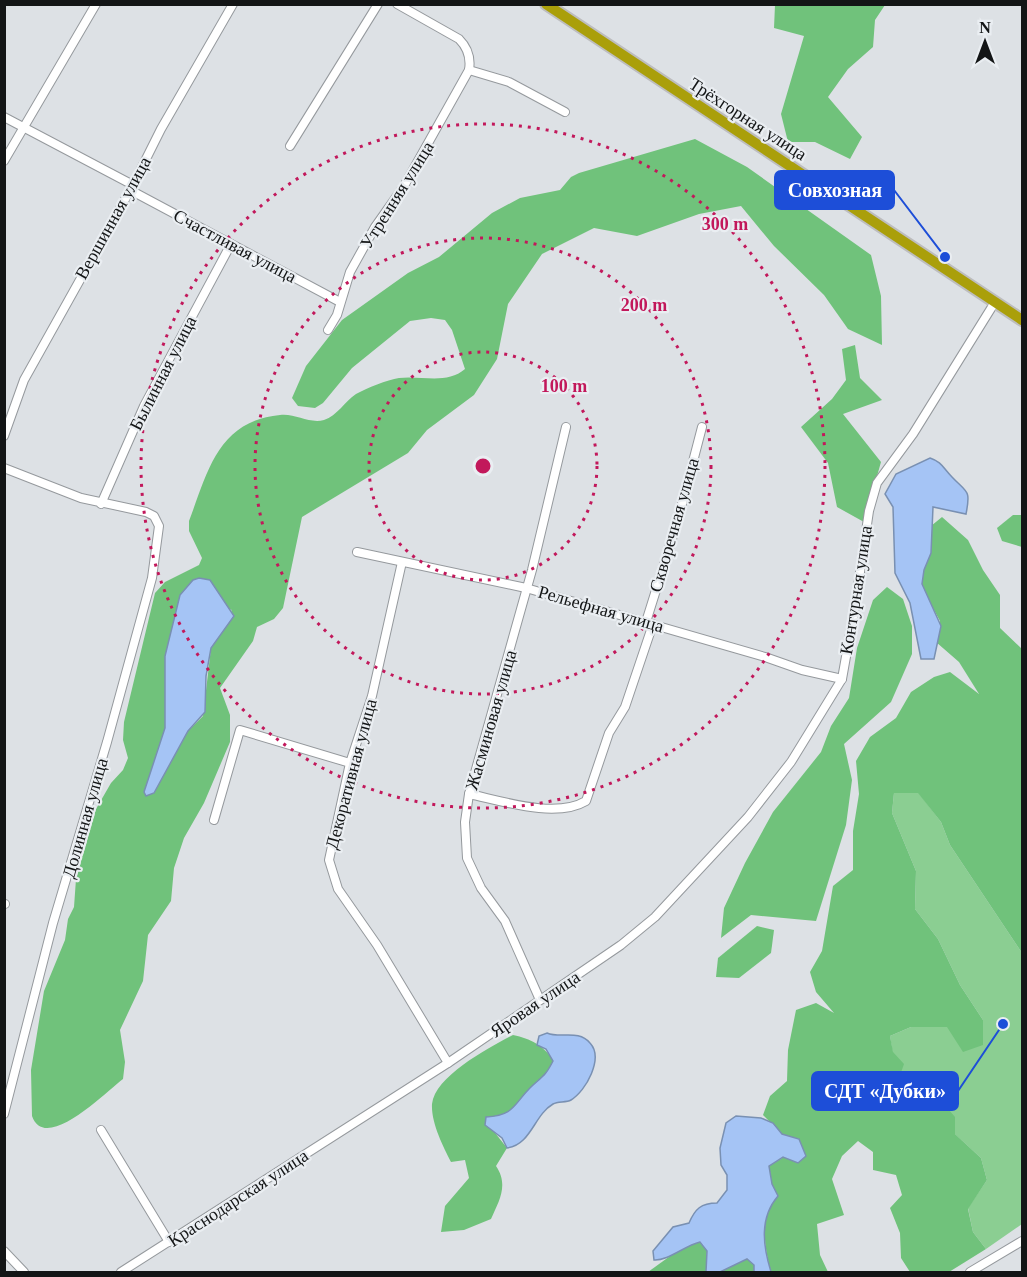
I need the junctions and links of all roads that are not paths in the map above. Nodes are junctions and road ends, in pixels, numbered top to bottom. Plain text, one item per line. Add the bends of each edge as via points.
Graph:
1 (96, 4) edge
2 (233, 4) edge
3 (378, 4) edge
4 (397, 4) edge
5 (546, 4) edge
6 (470, 67) junction
7 (565, 112) dead end
8 (4, 117) edge
9 (22, 128) junction
10 (290, 146) dead end
11 (4, 161) edge
12 (131, 187) junction
13 (231, 244) junction
14 (340, 302) junction
15 (995, 302) junction
16 (1023, 320) edge
17 (328, 330) dead end
18 (566, 427) dead end
19 (702, 428) dead end
20 (4, 436) edge
21 (4, 468) edge
22 (101, 504) junction
23 (357, 552) dead end
24 (402, 562) junction
25 (526, 588) junction
26 (649, 623) junction
27 (842, 680) junction
28 (350, 763) junction
29 (469, 794) junction
30 (214, 820) dead end
31 (703, 867) joint
32 (540, 1000) junction
33 (448, 1063) junction
34 (4, 1114) edge
35 (354, 1123) joint
36 (102, 1130) dead end
37 (1023, 1241) edge
38 (170, 1242) junction
39 (4, 1251) edge
40 (24, 1272) edge
41 (121, 1272) edge
42 (970, 1272) edge

1 - 9 street
2 - 12 street, Вершинная улица
3 - 10 street
4 - 6 street via 459,39 466,46
5 - 15 highway, Трёхгорная улица
6 - 7 street
6 - 14 street, Утренняя улица via 404,186 350,272
8 - 9 street, Счастливая улица
9 - 11 street
9 - 12 street, Счастливая улица
12 - 13 street, Счастливая улица
12 - 20 street, Вершинная улица via 24,380
13 - 14 street, Счастливая улица
13 - 22 street, Былинная улица via 144,406
14 - 17 street, Утренняя улица
15 - 16 highway, Трёхгорная улица
15 - 27 street, Контурная улица via 913,434 877,483
18 - 25 street, Жасминовая улица
19 - 26 street, Скворечная улица
21 - 22 street
22 - 34 street, Долинная улица via 146,512 158,521 152,578 53,923
23 - 24 street, Рельефная улица
24 - 25 street, Рельефная улица
24 - 28 street, Декоративная улица via 372,696
25 - 26 street, Рельефная улица
25 - 29 street, Жасминовая улица
26 - 27 street, Рельефная улица
26 - 29 street, Скворечная улица via 626,707 603,747 586,801 576,807 518,805
27 - 31 street, Контурная улица via 791,762
28 - 30 street via 240,730
28 - 33 street, Декоративная улица via 329,855 331,874
29 - 32 street, Жасминовая улица via 465,822 467,858 481,888 505,921
31 - 32 street, Яровая улица via 655,917 621,945
32 - 33 street, Яровая улица
33 - 35 street, Яровая улица
35 - 38 street, Краснодарская улица
36 - 38 street
37 - 42 street
38 - 41 street, Краснодарская улица
39 - 40 street

